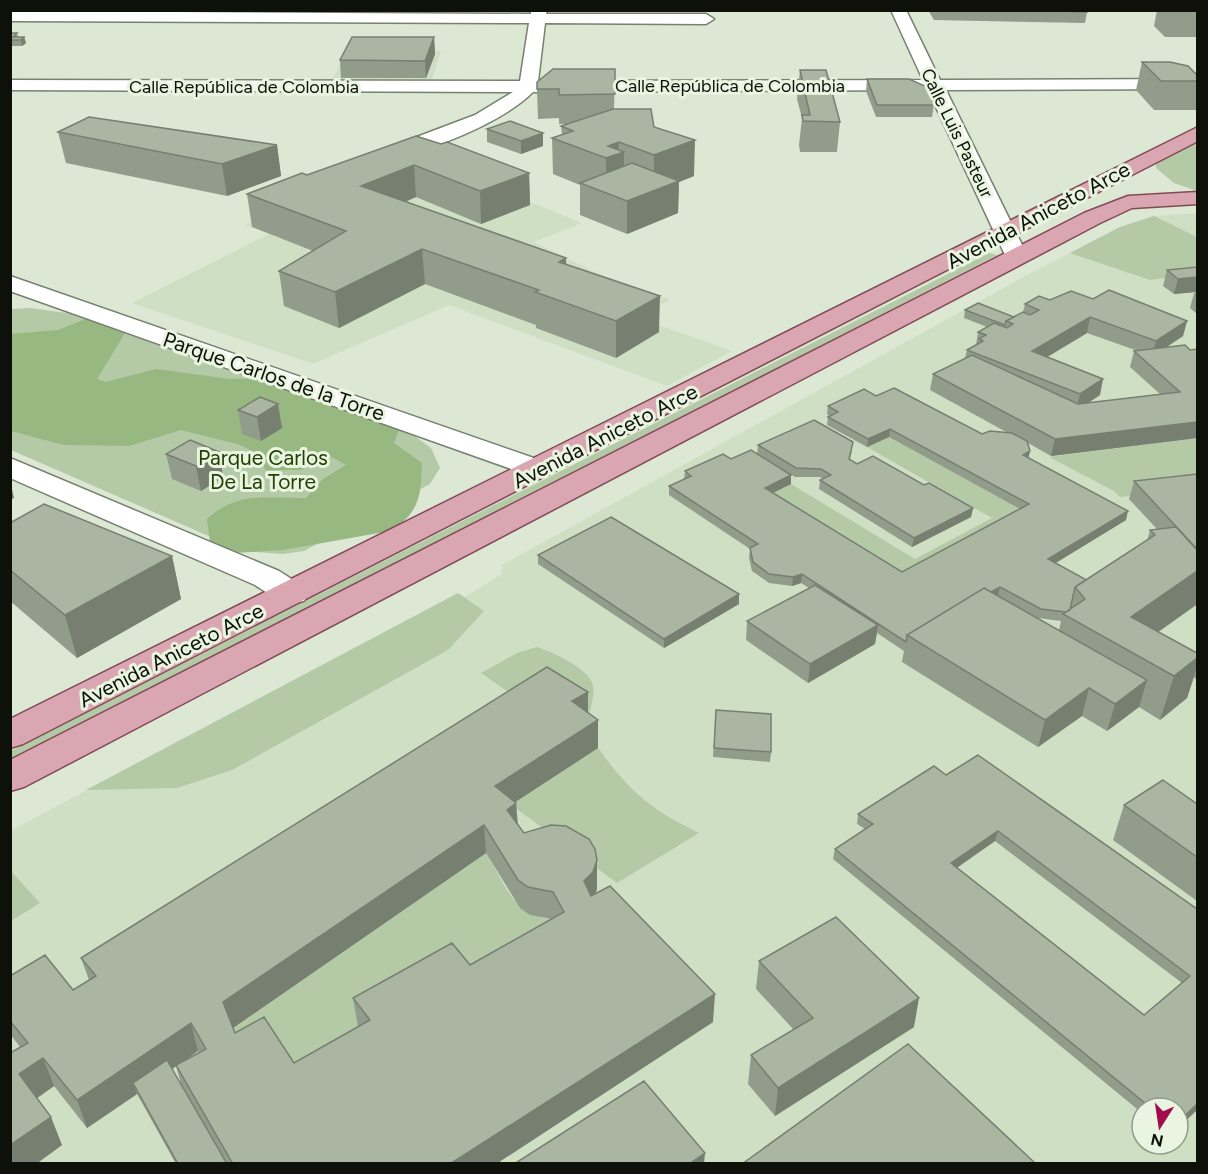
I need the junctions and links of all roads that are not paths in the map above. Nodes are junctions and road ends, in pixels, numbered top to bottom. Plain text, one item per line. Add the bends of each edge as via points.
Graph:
1 (898, 10) edge
2 (538, 14) edge
3 (10, 16) edge
4 (706, 19) dead end
5 (1197, 84) edge
6 (934, 85) junction
7 (10, 86) edge
8 (528, 87) junction
9 (1197, 133) edge
10 (1141, 160) junction
11 (365, 164) edge
12 (1197, 198) edge
13 (1011, 244) junction
14 (10, 283) edge
15 (10, 467) edge
16 (538, 469) junction
17 (292, 594) junction
18 (10, 735) edge
19 (10, 777) edge

1 - 6 street, Calle Luis Pasteur
2 - 3 street
2 - 4 street
2 - 8 street
5 - 6 street, Calle República de Colombia
6 - 8 street, Calle República de Colombia
6 - 13 street, Calle Luis Pasteur
7 - 8 street, Calle República de Colombia
8 - 11 street via 493,113
9 - 10 main road, Avenida Aniceto Arce
10 - 12 main road via 1149,180
10 - 13 main road, Avenida Aniceto Arce
12 - 13 main road, Avenida Aniceto Arce via 1128,202
13 - 16 main road, Avenida Aniceto Arce
13 - 19 main road, Avenida Aniceto Arce
14 - 16 street, Parque Carlos de la Torre
15 - 17 street via 267,578
16 - 17 main road, Avenida Aniceto Arce
17 - 18 main road, Avenida Aniceto Arce

